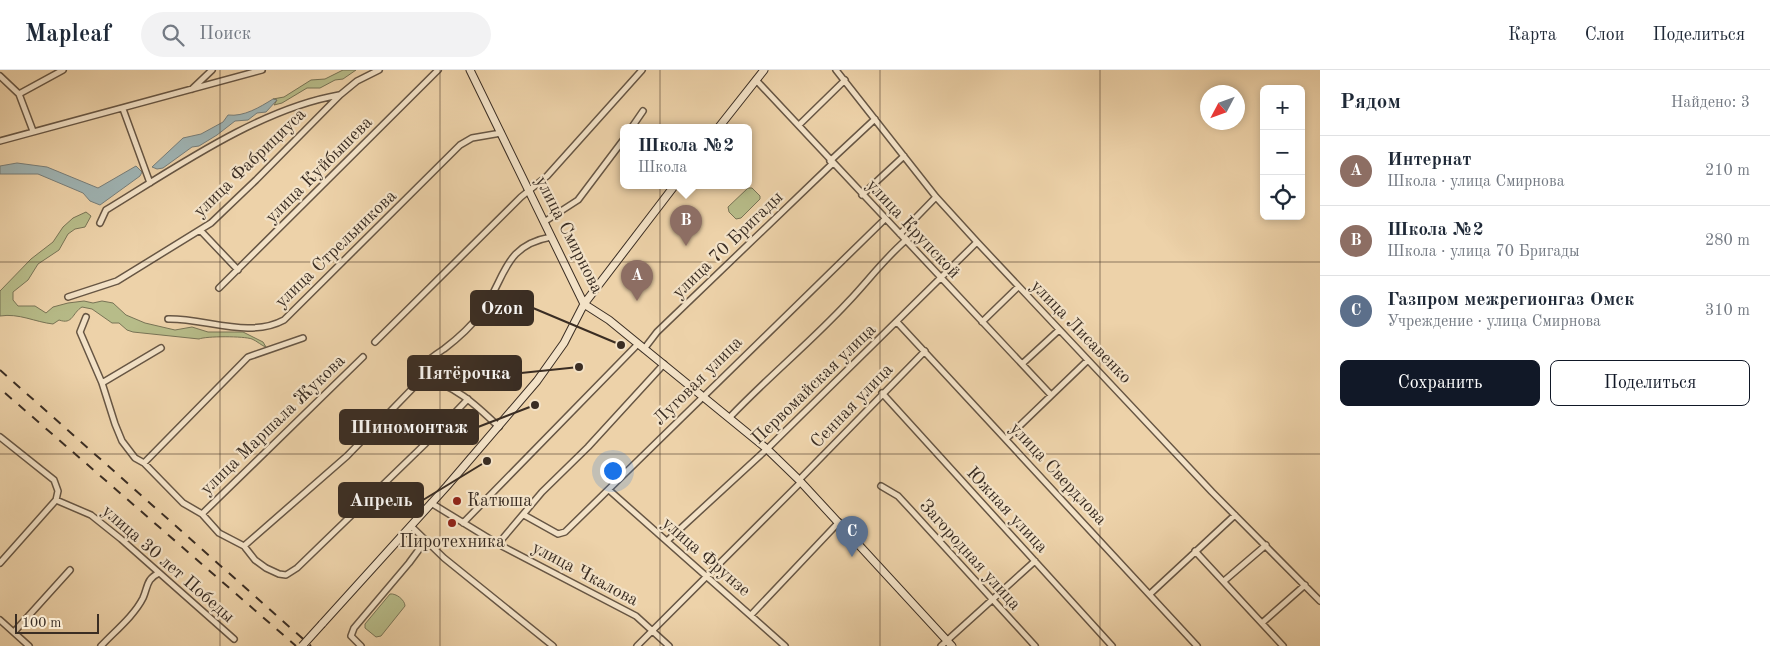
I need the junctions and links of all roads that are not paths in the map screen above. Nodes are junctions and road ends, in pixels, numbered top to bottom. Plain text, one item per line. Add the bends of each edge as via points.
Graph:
1 (63, 70) edge
2 (212, 70) edge
3 (262, 70) edge
4 (379, 70) edge
5 (438, 70) edge
6 (470, 70) edge
7 (642, 70) edge
8 (764, 70) edge
9 (836, 70) edge
10 (0, 76) edge
11 (756, 80) junction
12 (845, 80) junction
13 (192, 89) junction
14 (19, 94) junction
15 (340, 95) junction
16 (122, 109) junction
17 (643, 110) dead end
18 (875, 119) junction
19 (634, 124) edge
20 (721, 124) edge
21 (799, 125) junction
22 (33, 131) junction
23 (501, 134) junction
24 (0, 142) edge
25 (620, 144) edge
26 (904, 156) junction
27 (831, 162) junction
28 (150, 183) junction
29 (672, 189) edge
30 (529, 191) junction
31 (862, 195) junction
32 (936, 197) junction
33 (885, 219) junction
34 (544, 222) junction
35 (100, 223) dead end
36 (200, 230) junction
37 (900, 234) junction
38 (551, 237) junction
39 (906, 240) junction
40 (977, 242) junction
41 (238, 270) junction
42 (941, 278) junction
43 (1018, 287) junction
44 (219, 288) dead end
45 (68, 297) dead end
46 (584, 304) junction
47 (86, 317) dead end
48 (168, 320) dead end
49 (897, 322) junction
50 (982, 322) junction
51 (1059, 330) junction
52 (303, 338) dead end
53 (375, 342) dead end
54 (641, 346) junction
55 (161, 348) dead end
56 (925, 351) junction
57 (363, 357) dead end
58 (1088, 360) junction
59 (664, 364) junction
60 (1022, 364) junction
61 (420, 378) junction
62 (102, 383) junction
63 (882, 393) junction
64 (1051, 395) junction
65 (703, 396) junction
66 (468, 399) junction
67 (730, 417) junction
68 (499, 427) junction
69 (0, 437) edge
70 (1007, 438) junction
71 (768, 449) junction
72 (144, 463) junction
73 (800, 481) junction
74 (881, 486) dead end
75 (609, 490) junction
76 (56, 500) junction
77 (432, 503) junction
78 (202, 514) junction
79 (524, 515) junction
80 (1236, 515) junction
81 (839, 522) junction
82 (463, 523) junction
83 (412, 526) junction
84 (426, 540) junction
85 (667, 541) junction
86 (498, 544) junction
87 (1266, 545) junction
88 (244, 546) junction
89 (1195, 551) junction
90 (1035, 561) junction
91 (0, 563) edge
92 (70, 570) dead end
93 (159, 573) junction
94 (708, 576) junction
95 (1224, 581) junction
96 (1305, 585) junction
97 (1150, 594) junction
98 (991, 599) junction
99 (1320, 601) edge
100 (751, 615) junction
101 (0, 620) edge
102 (1262, 623) junction
103 (653, 629) junction
104 (14, 632) junction
105 (234, 639) dead end
106 (23, 640) junction
107 (946, 644) edge
108 (17, 646) edge
109 (29, 646) edge
110 (101, 646) edge
111 (302, 646) edge
112 (361, 646) edge
113 (553, 646) edge
114 (637, 646) edge
115 (669, 646) edge
116 (785, 646) edge
117 (1035, 646) edge
118 (1112, 646) edge
119 (1197, 646) edge
120 (1283, 646) edge

1 - 14 street
2 - 13 street
3 - 13 street
4 - 15 street, улица Фабрициуса via 357,80
5 - 41 street, улица Куйбышева
6 - 23 main road, улица Смирнова
7 - 30 street via 547,176
8 - 11 main road
9 - 12 street, улица Лисавенко
10 - 14 street
11 - 20 main road
11 - 21 street, улица Крупской
12 - 18 street, улица Лисавенко
12 - 21 street
13 - 16 street
14 - 22 street
15 - 28 street, улица Фабрициуса via 295,106 234,134
15 - 36 street, улица Фабрициуса via 256,180
16 - 22 street
16 - 28 street
17 - 19 street
18 - 26 street, улица Лисавенко
18 - 27 street, улица 70 Бригады
21 - 27 street, улица Крупской
22 - 24 street
23 - 30 main road, улица Смирнова
23 - 48 street, улица Стрельникова via 472,138 460,144 277,324 249,328 187,319
25 - 34 street via 578,200
26 - 31 street
26 - 32 street, улица Лисавенко
27 - 31 street, улица Крупской
27 - 54 street, улица 70 Бригады
28 - 35 street, улица Фабрициуса via 106,210
29 - 46 main road
30 - 34 main road, улица Смирнова
30 - 53 street
31 - 33 street, улица Крупской
32 - 37 street
32 - 40 street, улица Лисавенко
33 - 37 street, улица Крупской
33 - 65 street, Луговая улица
34 - 38 main road, улица Смирнова
36 - 41 street
36 - 45 street, улица Фабрициуса via 117,281
37 - 39 street, улица Крупской
38 - 46 main road, улица Смирнова
38 - 61 street via 527,243 510,258 480,314 458,338 425,363
39 - 42 street, улица Крупской
39 - 67 street via 844,307
40 - 42 street, Первомайская улица
40 - 43 street, улица Лисавенко
41 - 44 street, улица Куйбышева
42 - 49 street, Первомайская улица
42 - 50 street, улица Крупской
43 - 50 street
43 - 51 street, улица Лисавенко
46 - 54 main road, улица Смирнова
46 - 68 main road via 564,343
47 - 62 street via 80,332
49 - 56 street, улица Свердлова
49 - 71 street, Первомайская улица
50 - 60 street, улица Крупской
51 - 58 street, улица Лисавенко
51 - 60 street
52 - 72 street via 248,357
54 - 59 main road, улица Смирнова
54 - 82 street, улица 70 Бригады
55 - 62 street
56 - 63 street, Сенная улица
56 - 70 street, улица Свердлова
57 - 78 street, улица Маршала Жукова
58 - 64 street
58 - 80 street, улица Лисавенко
59 - 65 main road, улица Смирнова
59 - 79 street
60 - 64 street, улица Крупской
61 - 66 street via 435,380
61 - 88 street via 390,414 347,456
62 - 72 street via 122,441 135,458
63 - 73 street, Сенная улица
63 - 90 street, Южная улица
64 - 70 street
65 - 67 main road, улица Смирнова
65 - 75 street, Луговая улица
66 - 68 street
66 - 88 street via 297,568 286,575 279,574 255,560
67 - 71 main road, улица Смирнова
68 - 77 main road
69 - 76 street via 54,480 58,491
70 - 97 street, улица Свердлова
71 - 73 main road, улица Смирнова
71 - 85 street, Первомайская улица
72 - 78 street via 183,502
73 - 81 main road, улица Смирнова
73 - 94 street, Сенная улица
74 - 98 street, Загородная улица via 898,496
75 - 79 street, Луговая улица via 562,534
75 - 85 street, улица Фрунзе
76 - 91 street
76 - 93 street, улица 30 лет Победы via 91,515
77 - 82 street, улица Чкалова
77 - 83 main road
78 - 88 street via 219,533
79 - 86 street
80 - 87 street, улица Лисавенко
80 - 89 street
81 - 100 street
81 - 107 main road, улица Смирнова
82 - 86 street, улица Чкалова
83 - 84 street
83 - 111 main road, bridge
84 - 112 street via 354,628 351,636
84 - 113 street
85 - 94 street, улица Фрунзе
86 - 103 street, улица Чкалова via 608,600
87 - 95 street
87 - 96 street, улица Лисавенко
89 - 95 street
89 - 97 street
90 - 98 street
90 - 118 street, Южная улица
92 - 104 street
93 - 105 street, улица 30 лет Победы
93 - 110 street via 148,580 137,608
94 - 100 street, улица Фрунзе
94 - 103 street, Сенная улица
95 - 102 street
96 - 99 street, улица Лисавенко
96 - 102 street
97 - 119 street, улица Свердлова
98 - 107 street
98 - 117 street, Загородная улица
100 - 116 street, улица Фрунзе
101 - 104 street
102 - 120 street
103 - 114 street, Сенная улица
103 - 115 street, улица Чкалова
104 - 106 street
106 - 108 street
106 - 109 street

